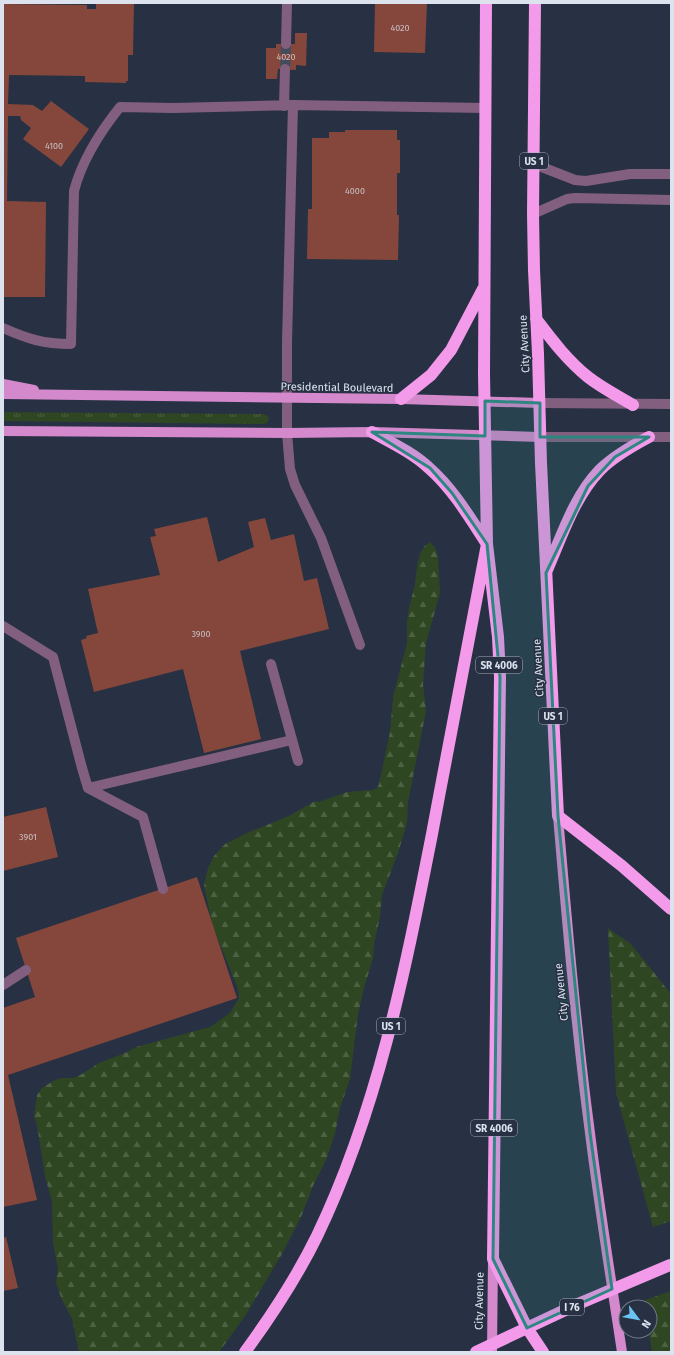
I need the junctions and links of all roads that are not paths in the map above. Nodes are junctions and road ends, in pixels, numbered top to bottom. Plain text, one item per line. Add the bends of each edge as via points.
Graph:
1 (287, 3) edge
2 (486, 3) edge
3 (535, 3) edge
4 (286, 44) tunnel mouth
5 (285, 69) tunnel mouth
6 (288, 105) junction
7 (486, 108) junction
8 (534, 164) junction
9 (671, 174) edge
10 (671, 200) edge
11 (533, 214) junction
12 (485, 286) junction
13 (536, 318) junction
14 (3, 328) edge
15 (3, 384) edge
16 (3, 394) edge
17 (58, 395) junction
18 (287, 398) junction
19 (401, 399) junction
20 (485, 401) junction
21 (540, 403) junction
22 (633, 404) junction
23 (671, 404) edge
24 (3, 431) edge
25 (372, 432) junction
26 (286, 433) junction
27 (485, 436) junction
28 (540, 437) junction
29 (649, 437) junction
30 (671, 437) edge
31 (488, 544) junction
32 (546, 573) junction
33 (3, 626) edge
34 (360, 645) dead end
35 (271, 664) dead end
36 (292, 740) junction
37 (298, 761) dead end
38 (88, 788) junction
39 (558, 816) junction
40 (163, 889) dead end
41 (671, 909) edge
42 (26, 970) dead end
43 (3, 985) edge
44 (493, 1259) junction
45 (670, 1265) edge
46 (622, 1348) edge
47 (245, 1352) edge
48 (476, 1352) edge
49 (492, 1352) edge
50 (543, 1352) edge

1 - 4 street
2 - 7 highway, City Avenue / US 1
3 - 8 highway, City Avenue / US 1
5 - 6 street
6 - 7 street
6 - 14 street via 120,107 88,154 74,191 71,344 28,339
6 - 18 street
7 - 12 highway, City Avenue / US 1
8 - 9 street via 575,180 586,181 630,174
8 - 11 highway, City Avenue / US 1
10 - 11 street via 575,198
11 - 13 highway, City Avenue / US 1
12 - 19 highway via 451,350 431,375
12 - 20 highway, City Avenue / US 1
13 - 21 highway, City Avenue / US 1
13 - 22 highway via 561,351 579,369 598,384
15 - 17 main road
16 - 17 main road, Presidential Boulevard
17 - 18 main road, Presidential Boulevard
18 - 19 main road, Presidential Boulevard
18 - 26 street
19 - 20 main road, Presidential Boulevard
20 - 21 main road, Presidential Boulevard
20 - 27 highway, City Avenue / US 1
21 - 22 street, Presidential Boulevard
21 - 28 highway, City Avenue / US 1
22 - 23 street, Presidential Boulevard
24 - 26 main road
25 - 26 main road
25 - 27 main road
25 - 31 highway via 430,468
26 - 34 street via 291,476 321,538
27 - 28 main road
27 - 31 highway, City Avenue / US 1
28 - 29 street
28 - 32 highway, City Avenue / US 1
29 - 30 street
29 - 32 highway via 615,458 588,486 570,518
31 - 44 highway, City Avenue / SR 4006 via 500,677
31 - 47 highway, US 1 via 412,935 378,1073 360,1133 317,1236 294,1280
32 - 39 highway, City Avenue / US 1
33 - 38 street via 53,656
35 - 36 street
36 - 37 street
36 - 38 street
38 - 40 street via 143,817
39 - 41 highway via 622,866
39 - 46 main road, City Avenue via 573,988 590,1132
42 - 43 street
44 - 49 main road, City Avenue
44 - 50 highway via 527,1328
45 - 48 highway, I 76, bridge via 578,1304

